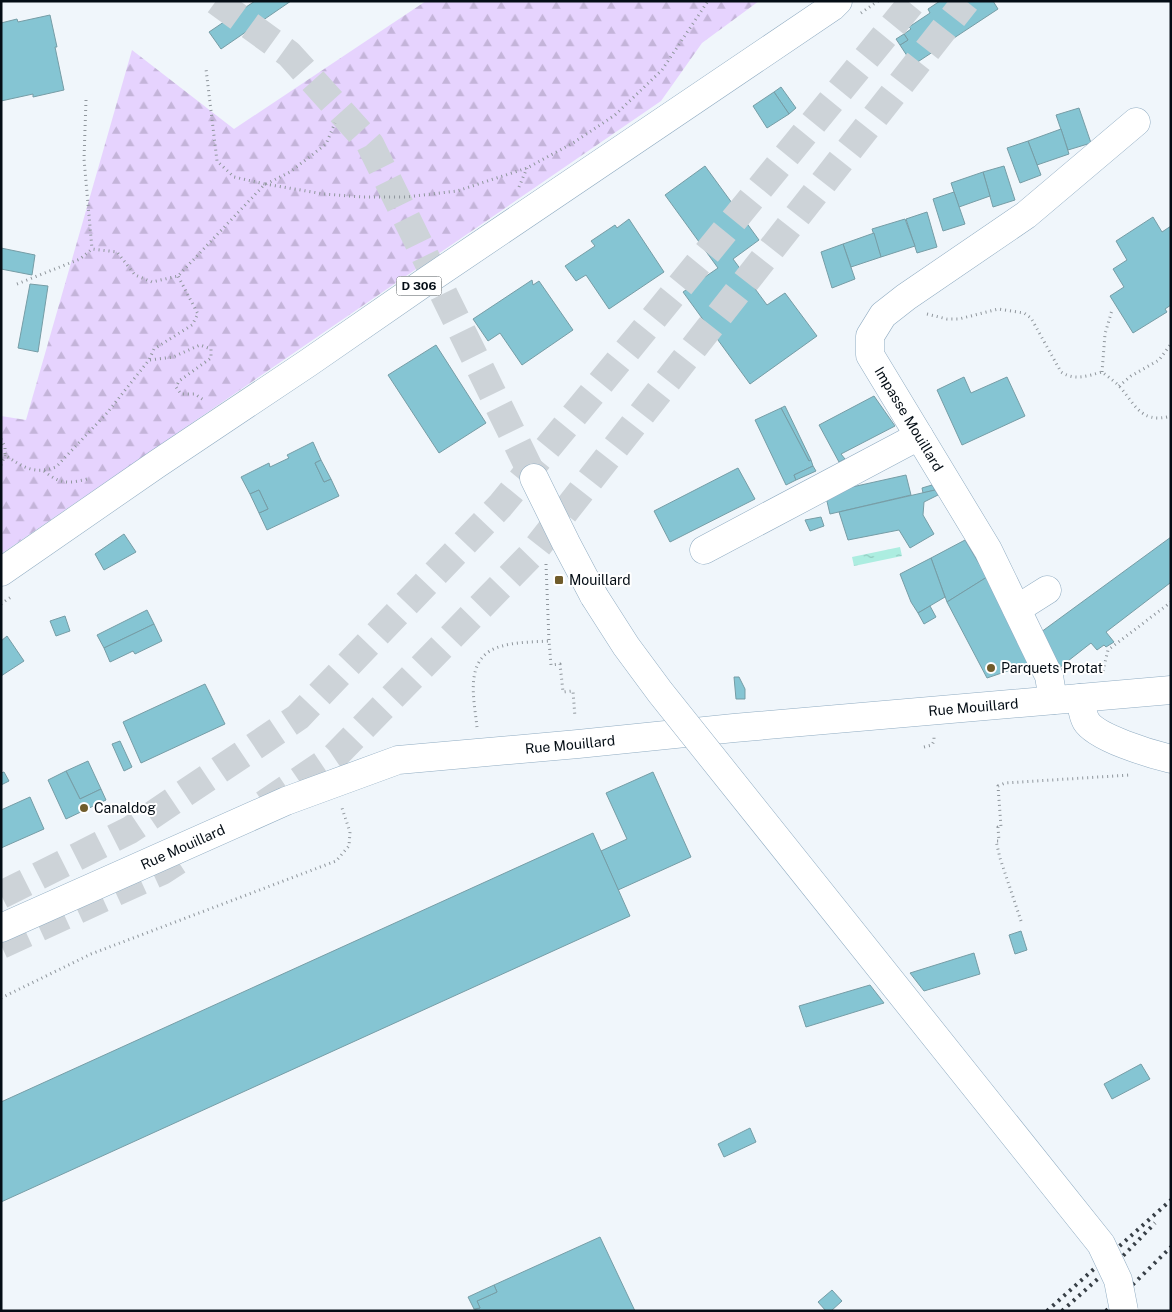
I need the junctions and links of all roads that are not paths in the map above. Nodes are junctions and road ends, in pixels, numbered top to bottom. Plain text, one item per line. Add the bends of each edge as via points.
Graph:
1 (836, 3) edge
2 (1136, 122) dead end
3 (919, 436) junction
4 (534, 478) tunnel mouth
5 (704, 550) dead end
6 (1, 572) edge
7 (1047, 590) dead end
8 (1016, 609) junction
9 (1171, 690) edge
10 (1080, 698) junction
11 (1053, 700) junction
12 (1171, 760) edge
13 (1, 928) edge
14 (1124, 1311) edge

1 - 6 main road, D 306
2 - 3 main road, Impasse Mouillard via 1026,214 883,315 870,336 870,355
3 - 5 main road
3 - 8 main road, Impasse Mouillard via 988,550
4 - 14 main road, bridge via 594,596 626,646 1100,1244 1118,1280
7 - 8 main road
8 - 11 main road, Impasse Mouillard via 1049,676
9 - 10 main road, Rue Mouillard
10 - 11 main road, Rue Mouillard
10 - 12 main road via 1084,718 1095,730
11 - 13 main road, Rue Mouillard via 398,760 286,801

